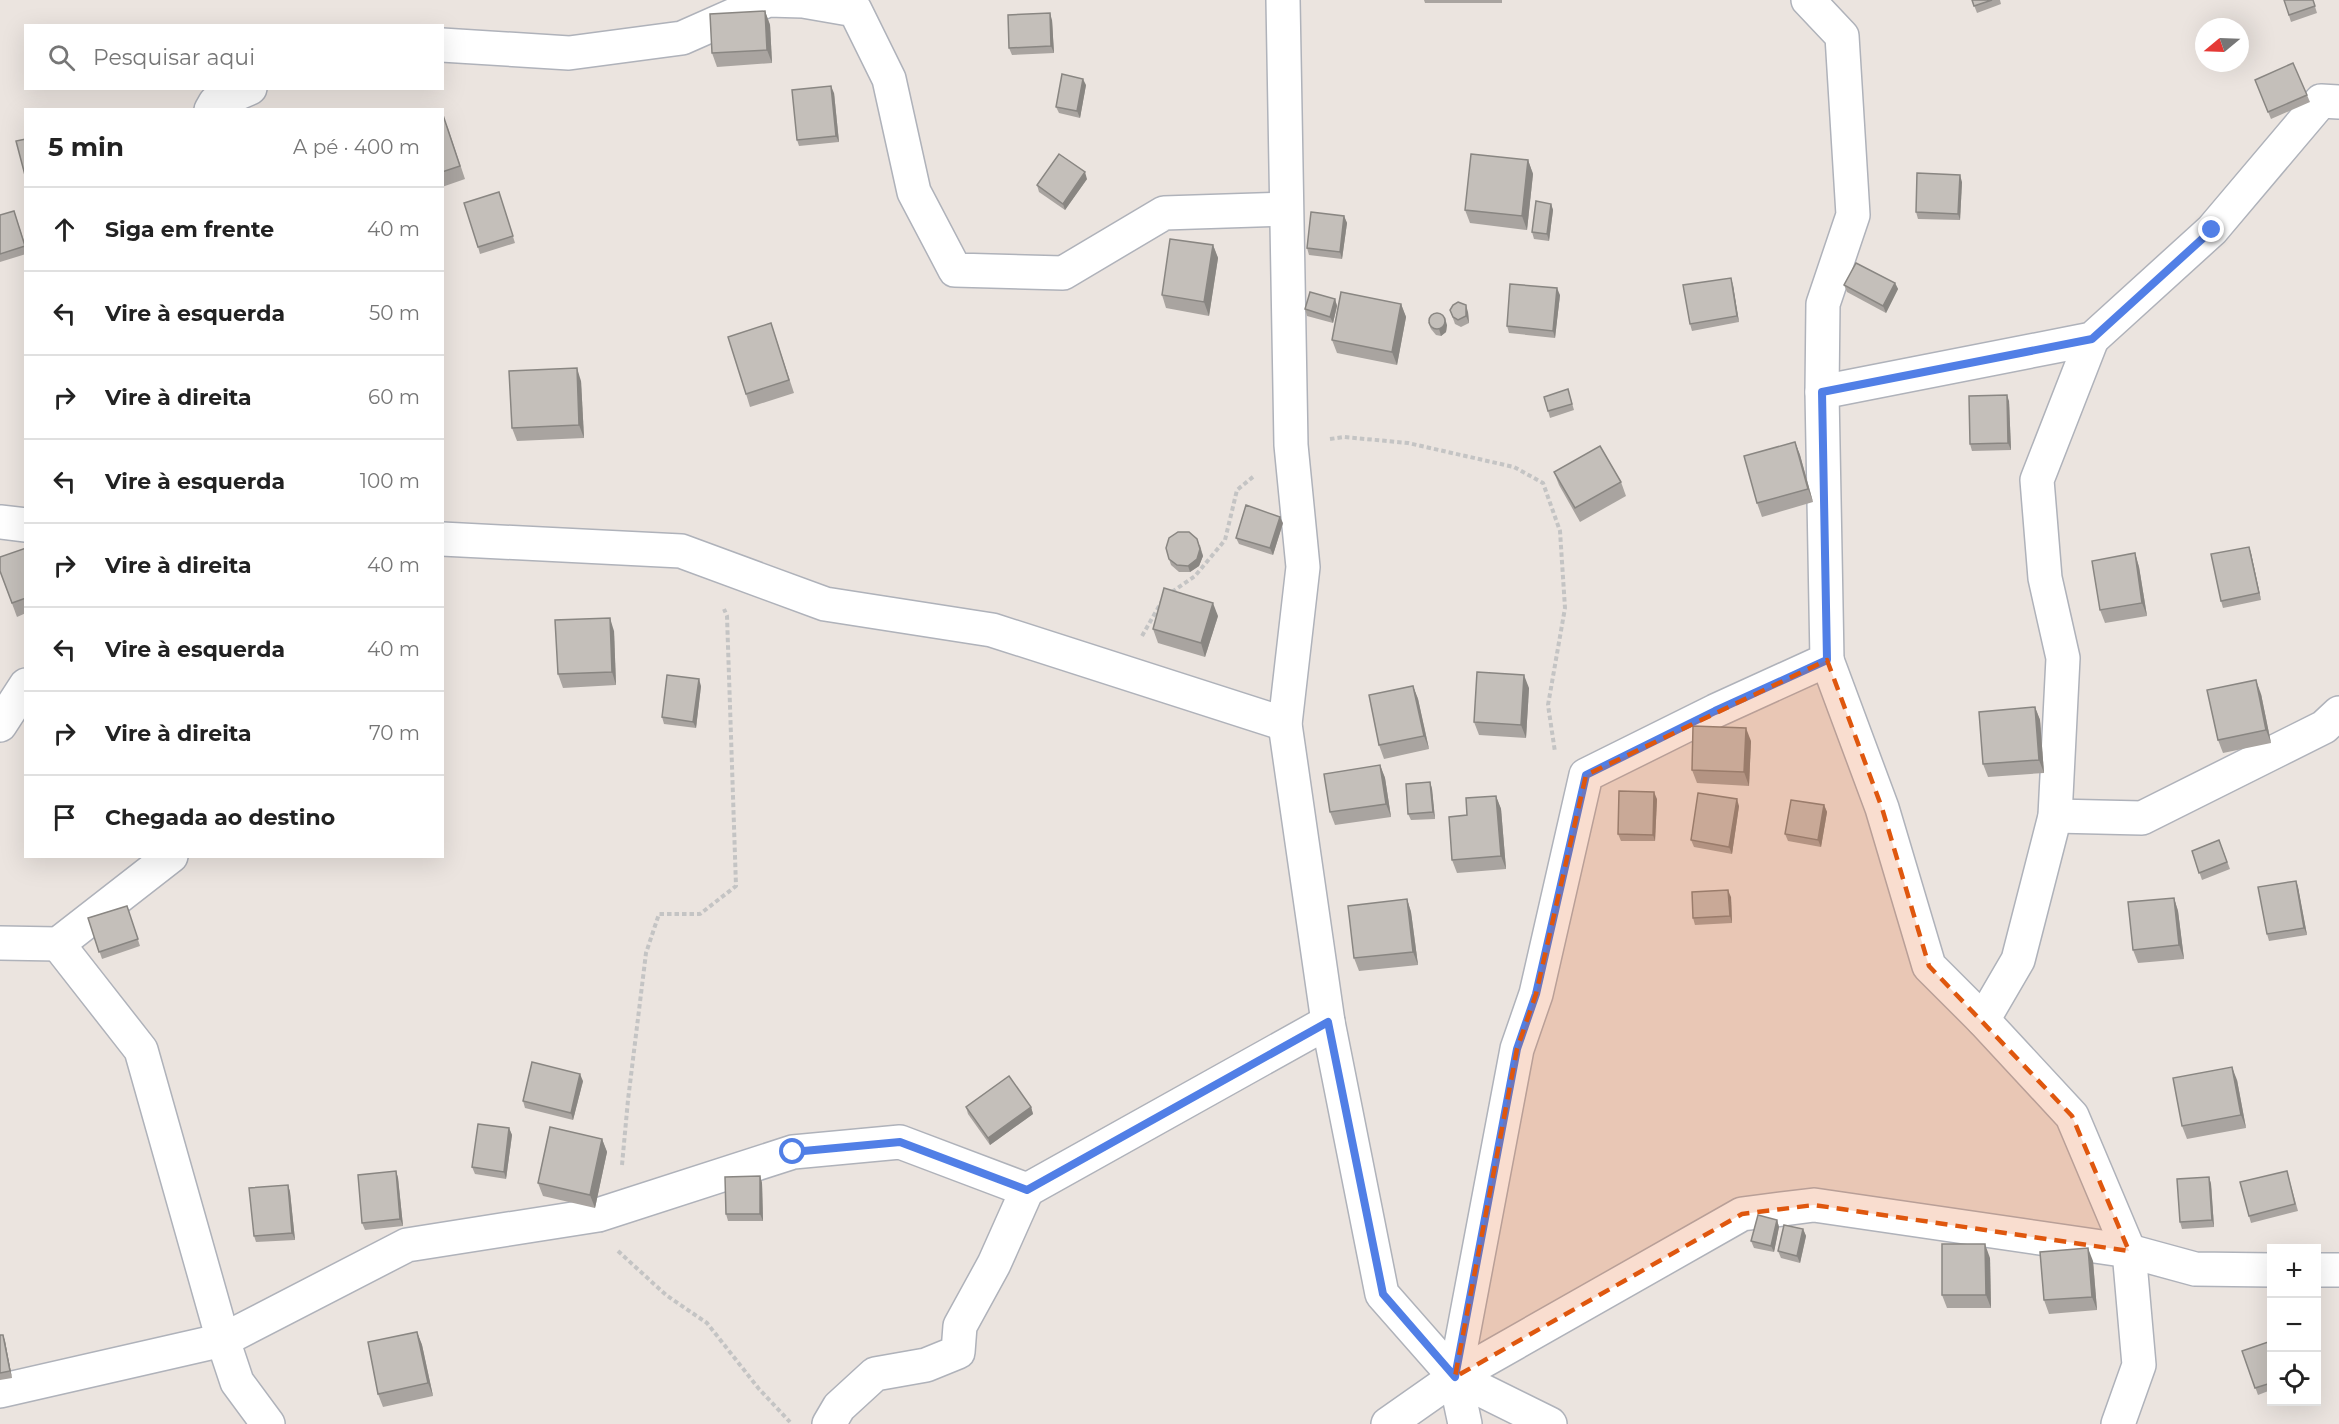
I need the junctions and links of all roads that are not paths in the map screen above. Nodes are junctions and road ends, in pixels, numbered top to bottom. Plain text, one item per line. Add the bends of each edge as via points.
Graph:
1 (1283, 0) edge
2 (1808, 0) edge
3 (444, 45) edge
4 (245, 90) edge
5 (2339, 102) edge
6 (212, 108) edge
7 (1287, 209) junction
8 (2092, 339) junction
9 (1822, 392) junction
10 (0, 522) edge
11 (24, 525) edge
12 (444, 539) edge
13 (1827, 660) junction
14 (24, 688) edge
15 (2339, 713) edge
16 (1285, 724) junction
17 (0, 725) edge
18 (2055, 816) junction
19 (168, 858) edge
20 (0, 943) edge
21 (58, 944) junction
22 (1983, 1020) junction
23 (1328, 1022) junction
24 (1027, 1190) junction
25 (2129, 1251) junction
26 (2267, 1269) edge
27 (2321, 1270) edge
28 (2339, 1270) edge
29 (223, 1340) junction
30 (1455, 1377) junction
31 (0, 1390) edge
32 (268, 1424) edge
33 (829, 1424) edge
34 (1388, 1424) edge
35 (1465, 1424) edge
36 (1550, 1424) edge
37 (2118, 1424) edge

1 - 7 street
2 - 9 street via 1842,36 1853,215 1823,304
3 - 7 street via 569,53 682,38 768,0 803,1 855,10 888,79 914,192 955,270 1063,273 1164,213
4 - 6 street via 215,103
5 - 8 street via 2321,100 2212,230
7 - 16 street via 1291,445 1303,567
8 - 9 street
8 - 18 street via 2037,480 2045,578 2063,658
9 - 13 street
10 - 11 street
12 - 16 street via 681,551 825,604 992,630
13 - 22 street via 1882,808 1929,966
13 - 30 street via 1586,775 1536,994 1517,1049
14 - 17 street
15 - 18 street via 2324,727 2142,818
16 - 23 street
18 - 22 street via 2018,960
19 - 21 street
20 - 21 street
21 - 29 street via 141,1050
22 - 25 street via 2072,1116
23 - 24 street
23 - 30 street via 1383,1294
24 - 29 street via 900,1142 793,1152 598,1215 407,1245
24 - 33 street via 994,1264 960,1326 958,1352 926,1365 875,1374 839,1407
25 - 26 street via 2195,1269
25 - 30 street via 1814,1205 1742,1214
25 - 37 street via 2139,1365
27 - 28 street
29 - 31 street
29 - 32 street via 237,1382
30 - 34 street
30 - 35 street
30 - 36 street

